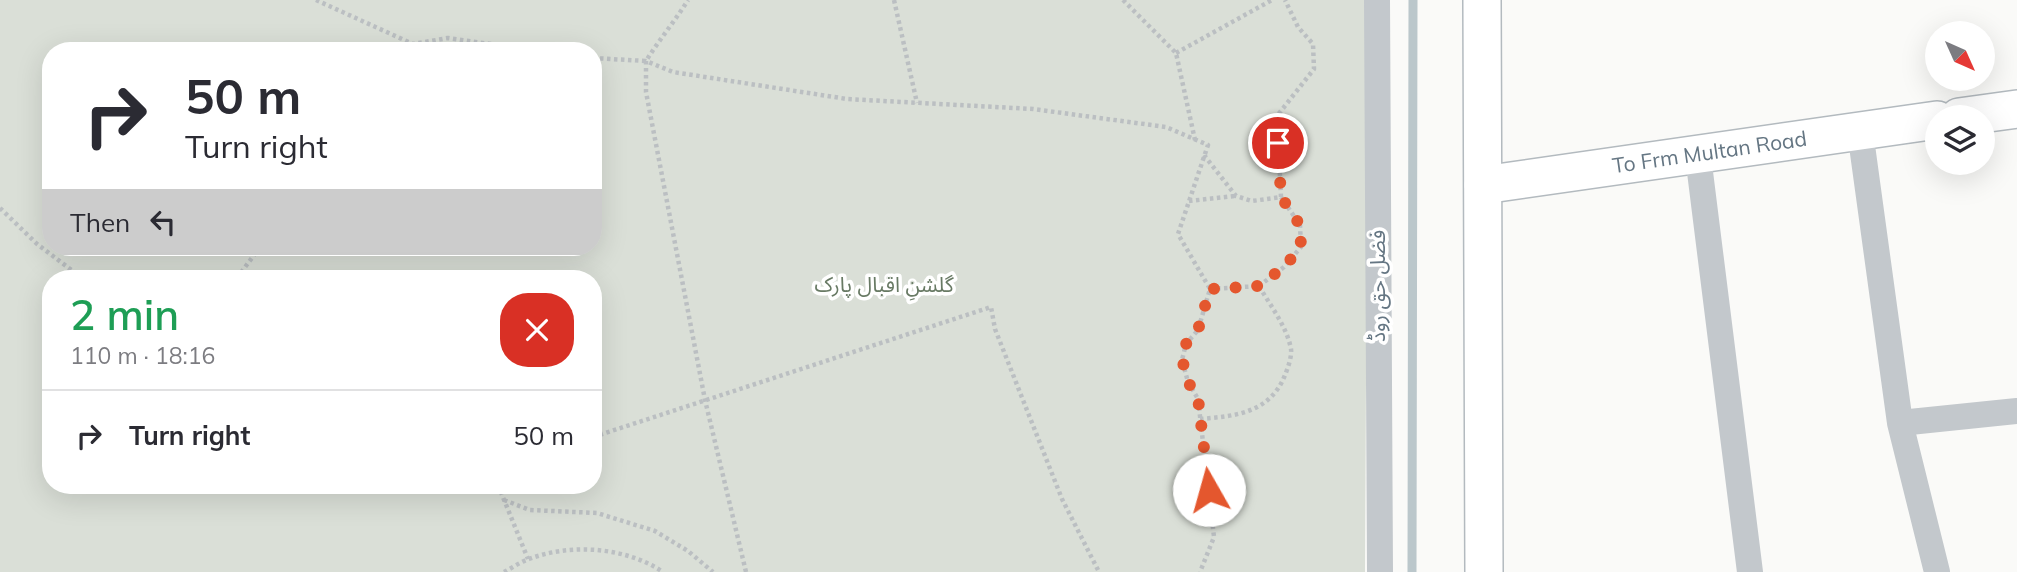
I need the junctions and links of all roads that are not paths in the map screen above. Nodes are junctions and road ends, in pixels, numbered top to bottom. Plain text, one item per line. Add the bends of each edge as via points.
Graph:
1 (1377, 0) edge
2 (1482, 0) edge
3 (2017, 109) edge
4 (1995, 112) edge
5 (1925, 122) edge
6 (1860, 131) junction
7 (1698, 156) junction
8 (1483, 185) junction
9 (2017, 411) edge
10 (1900, 423) junction
11 (1380, 572) edge
12 (1484, 572) edge
13 (1750, 572) edge
14 (1937, 572) edge

1 - 11 street, فضل حق روڈ
2 - 8 main road
3 - 4 main road
5 - 6 main road, To Frm Multan Road
6 - 7 main road, To Frm Multan Road
6 - 10 street
7 - 8 main road, To Frm Multan Road
7 - 13 street
8 - 12 main road
9 - 10 street
10 - 14 street

